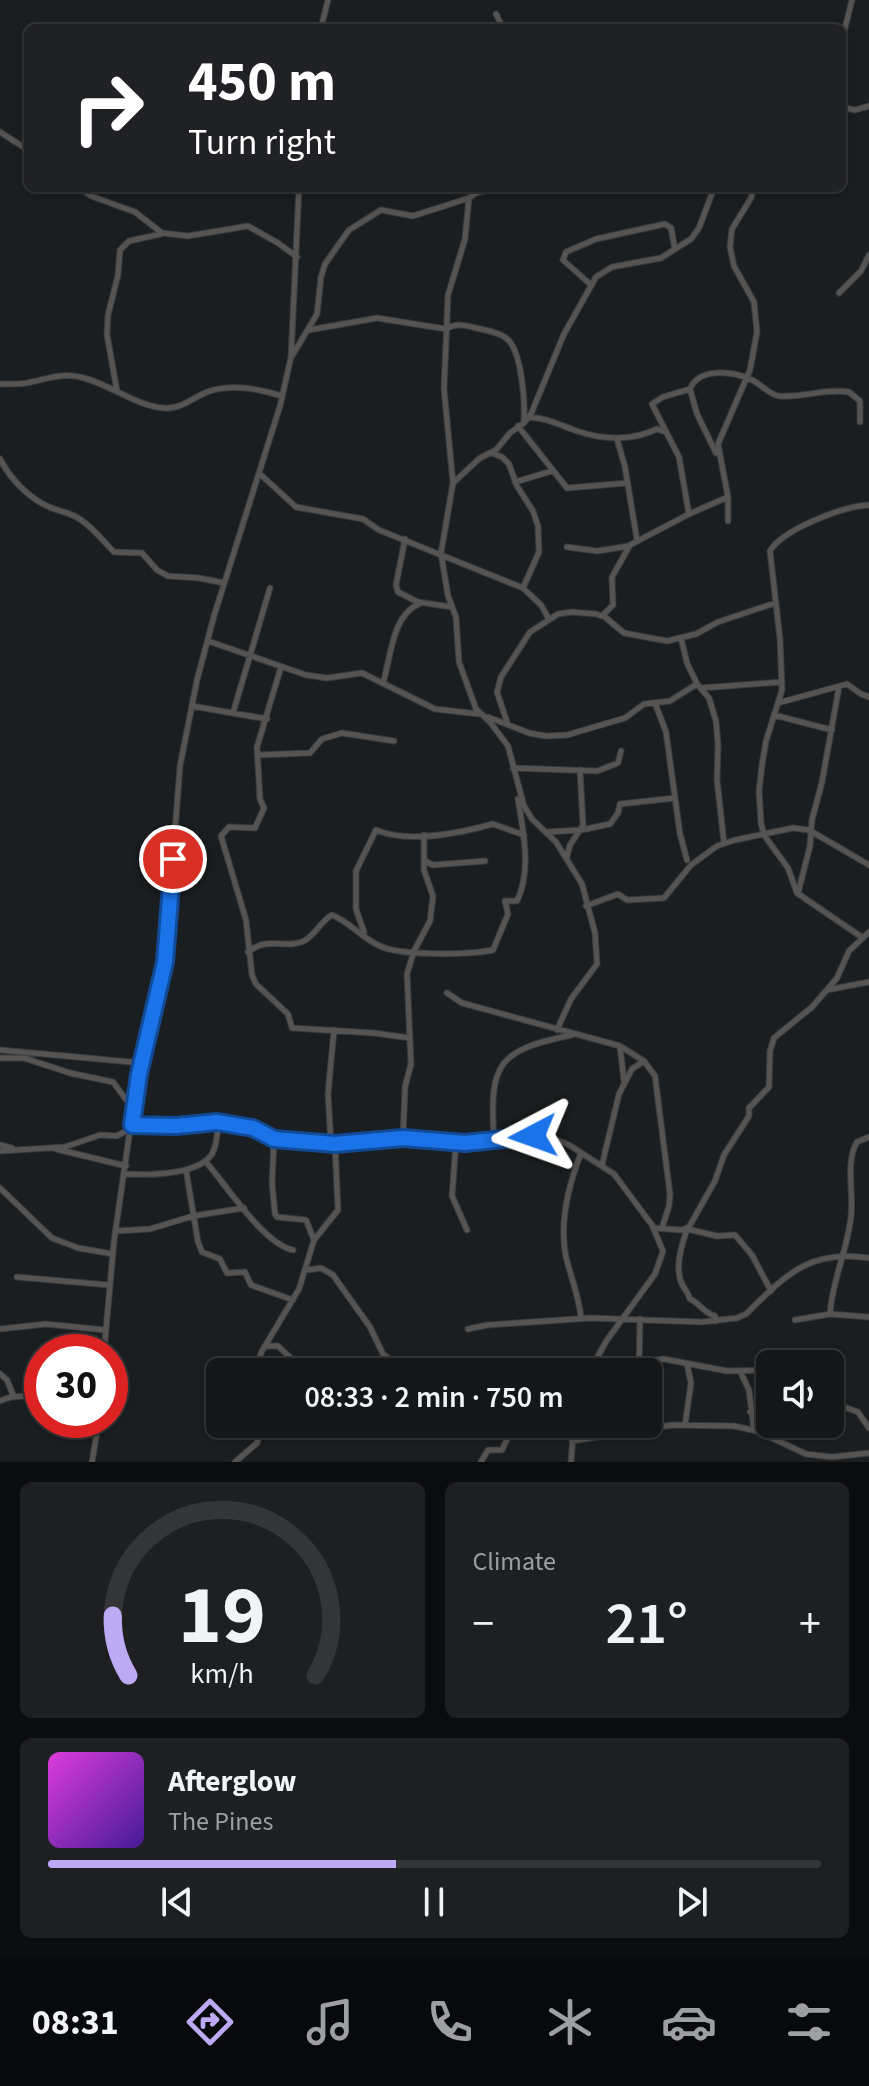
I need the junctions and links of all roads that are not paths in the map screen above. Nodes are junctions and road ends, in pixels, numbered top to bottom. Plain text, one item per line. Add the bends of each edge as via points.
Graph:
1 (328, 0) edge
2 (852, 0) edge
3 (496, 14) dead end
4 (322, 24) edge
5 (501, 24) edge
6 (846, 24) edge
7 (869, 106) edge
8 (846, 108) edge
9 (0, 132) edge
10 (24, 147) edge
11 (86, 192) edge
12 (299, 192) edge
13 (480, 192) edge
14 (713, 192) edge
15 (753, 192) edge
16 (469, 198) junction
17 (162, 233) junction
18 (675, 250) junction
19 (869, 255) edge
20 (298, 257) junction
21 (590, 285) junction
22 (839, 293) dead end
23 (446, 329) junction
24 (309, 330) junction
25 (291, 357) junction
26 (747, 378) junction
27 (0, 384) edge
28 (690, 389) junction
29 (117, 391) junction
30 (282, 396) junction
31 (524, 422) junction
32 (860, 422) dead end
33 (667, 433) junction
34 (617, 439) junction
35 (492, 453) junction
36 (719, 457) junction
37 (0, 459) edge
38 (553, 471) junction
39 (259, 473) junction
40 (515, 482) junction
41 (453, 483) junction
42 (627, 483) junction
43 (728, 497) junction
44 (869, 505) edge
45 (689, 514) junction
46 (728, 521) dead end
47 (405, 539) junction
48 (637, 540) junction
49 (630, 545) junction
50 (567, 547) dead end
51 (441, 553) junction
52 (224, 583) junction
53 (270, 588) dead end
54 (523, 588) junction
55 (421, 603) junction
56 (775, 603) junction
57 (453, 607) junction
58 (603, 616) junction
59 (549, 619) junction
60 (681, 638) junction
61 (208, 641) junction
62 (248, 656) junction
63 (281, 667) junction
64 (782, 682) junction
65 (383, 683) junction
66 (699, 686) junction
67 (839, 687) junction
68 (869, 697) edge
69 (655, 703) junction
70 (778, 703) junction
71 (192, 706) junction
72 (233, 713) junction
73 (482, 714) junction
74 (774, 715) junction
75 (267, 719) junction
76 (509, 726) junction
77 (832, 730) junction
78 (394, 741) dead end
79 (621, 751) dead end
80 (257, 755) junction
81 (513, 768) junction
82 (580, 770) junction
83 (518, 790) junction
84 (675, 798) junction
85 (581, 830) junction
86 (811, 831) junction
87 (546, 832) junction
88 (424, 835) junction
89 (524, 835) junction
90 (764, 835) junction
91 (724, 843) junction
92 (567, 856) dead end
93 (687, 860) dead end
94 (424, 861) junction
95 (485, 861) dead end
96 (869, 865) edge
97 (798, 894) junction
98 (586, 906) junction
99 (869, 932) edge
100 (366, 937) junction
101 (863, 938) junction
102 (414, 951) junction
103 (248, 952) junction
104 (869, 982) edge
105 (826, 990) junction
106 (447, 993) dead end
107 (334, 1030) junction
108 (557, 1030) junction
109 (573, 1035) junction
110 (410, 1038) junction
111 (620, 1046) junction
112 (0, 1050) edge
113 (0, 1058) edge
114 (644, 1061) junction
115 (142, 1063) junction
116 (624, 1084) junction
117 (133, 1109) junction
118 (219, 1123) junction
119 (131, 1127) junction
120 (869, 1137) edge
121 (403, 1138) junction
122 (494, 1138) junction
123 (274, 1139) junction
124 (333, 1143) junction
125 (456, 1143) junction
126 (0, 1145) edge
127 (13, 1149) junction
128 (55, 1149) junction
129 (0, 1151) edge
130 (581, 1153) junction
131 (205, 1161) junction
132 (602, 1165) junction
133 (126, 1166) junction
134 (186, 1170) junction
135 (125, 1174) junction
136 (0, 1188) edge
137 (244, 1208) junction
138 (193, 1216) junction
139 (653, 1228) junction
140 (662, 1228) junction
141 (687, 1229) junction
142 (467, 1230) dead end
143 (116, 1231) junction
144 (314, 1240) junction
145 (293, 1250) dead end
146 (113, 1254) junction
147 (842, 1255) junction
148 (869, 1258) edge
149 (307, 1270) junction
150 (17, 1277) dead end
151 (109, 1285) junction
152 (771, 1291) junction
153 (293, 1300) junction
154 (830, 1314) junction
155 (869, 1317) edge
156 (581, 1318) junction
157 (623, 1318) junction
158 (640, 1319) junction
159 (795, 1320) dead end
160 (716, 1321) junction
161 (0, 1329) edge
162 (468, 1329) dead end
163 (105, 1330) junction
164 (105, 1334) edge
165 (264, 1346) junction
166 (259, 1358) edge
167 (291, 1358) edge
168 (388, 1358) edge
169 (597, 1358) edge
170 (639, 1358) edge
171 (662, 1361) edge
172 (687, 1364) junction
173 (756, 1370) edge
174 (740, 1371) junction
175 (0, 1374) edge
176 (24, 1396) edge
177 (14, 1397) junction
178 (0, 1401) edge
179 (844, 1407) edge
180 (756, 1411) edge
181 (750, 1412) junction
182 (685, 1425) junction
183 (662, 1426) edge
184 (869, 1428) edge
185 (754, 1430) junction
186 (96, 1438) edge
187 (258, 1438) edge
188 (508, 1438) edge
189 (572, 1438) edge
190 (586, 1438) edge
191 (572, 1441) junction
192 (869, 1453) edge
193 (92, 1462) edge
194 (235, 1462) edge
195 (481, 1462) edge
196 (571, 1462) edge

1 - 4 street
2 - 6 street
3 - 5 street
7 - 8 street
9 - 10 street
11 - 17 street via 135,212
12 - 20 street
13 - 16 street
14 - 18 street via 698,232
15 - 26 street via 732,229 730,247 755,308 756,348
16 - 23 street
16 - 24 street via 412,216 381,210 349,230 324,267 317,314
17 - 20 street via 188,236 249,226
17 - 29 street via 129,241 120,250 107,327
18 - 21 street via 605,270
18 - 21 street via 671,228 665,224 579,245 563,260
19 - 22 street
20 - 25 street
21 - 31 street
23 - 24 street via 372,318
23 - 31 street via 464,326 509,340 523,385
23 - 41 street via 444,399
24 - 25 street
25 - 30 street
26 - 28 street via 705,374
26 - 32 street via 777,396 849,392 860,401
26 - 36 street via 718,444
27 - 29 street via 56,374
28 - 33 street via 652,403
28 - 36 street via 704,433
29 - 30 street via 165,408 235,388
30 - 39 street
31 - 34 street via 553,420
31 - 35 street
31 - 38 street
33 - 34 street via 657,429
33 - 45 street via 679,459
34 - 42 street
35 - 40 street via 508,463
35 - 41 street
36 - 43 street
37 - 52 street via 26,491 44,505 76,516 114,552 142,553 168,576
38 - 40 street
38 - 42 street via 573,489
39 - 47 street via 296,507 363,519
39 - 52 street
40 - 54 street via 533,511 539,537 538,554
41 - 51 street
42 - 48 street
43 - 45 street
43 - 46 street
44 - 56 street via 833,513 773,545 769,553
45 - 48 street
47 - 51 street
47 - 55 street via 396,585 402,596
48 - 49 street
49 - 50 street via 597,551
49 - 58 street via 613,576 613,605
51 - 54 street
51 - 57 street
52 - 61 street
53 - 62 street
54 - 59 street
55 - 57 street
55 - 65 street via 403,614
56 - 60 street
56 - 64 street
57 - 73 street via 459,662
58 - 59 street via 566,612
58 - 60 street via 631,635
59 - 76 street via 523,640 498,685
60 - 66 street
61 - 62 street
61 - 71 street
62 - 63 street
62 - 72 street
63 - 65 street via 324,678 362,673
63 - 75 street
64 - 66 street
64 - 70 street
65 - 73 street via 435,709
66 - 69 street via 669,702
66 - 91 street via 709,698 717,729
67 - 68 street via 849,684
67 - 70 street
67 - 77 street
69 - 76 street via 567,735 536,735
69 - 84 street via 666,732
70 - 74 street
71 - 72 street
71 - 115 street via 178,782 165,962
72 - 75 street
73 - 76 street
73 - 81 street via 508,746
74 - 77 street
74 - 90 street via 760,780
75 - 80 street
77 - 86 street
78 - 80 street via 342,733 322,739 310,753
79 - 82 street via 618,763 608,768
80 - 103 street via 264,808 258,825 229,827 221,836 246,920
81 - 82 street
81 - 83 street
82 - 85 street
83 - 87 street via 532,819
83 - 89 street
84 - 85 street via 620,804 612,824
84 - 93 street
85 - 87 street
85 - 92 street
86 - 90 street via 793,828
86 - 96 street
86 - 97 street
87 - 98 street via 582,884
88 - 89 street via 493,824
88 - 94 street
88 - 100 street via 376,831 356,868 356,909
89 - 102 street via 520,893 517,901 504,902 508,913 494,949
90 - 91 street
90 - 97 street
91 - 98 street via 691,865 664,898 626,900 619,894
94 - 95 street
94 - 102 street via 433,889 431,911
97 - 101 street
98 - 108 street via 597,961
99 - 101 street
100 - 102 street via 380,947
100 - 103 street via 331,915 305,940 266,942
101 - 105 street
102 - 110 street via 406,980
103 - 107 street via 256,984 288,1014 292,1028
104 - 105 street
105 - 141 street via 773,1040 769,1088 749,1108
106 - 108 street via 462,1003
107 - 110 street
107 - 124 street via 328,1094
108 - 109 street
109 - 111 street
109 - 122 street via 529,1047 502,1062 493,1103
110 - 121 street
111 - 114 street
111 - 116 street
112 - 115 street
113 - 117 street via 29,1059 113,1082
114 - 116 street
114 - 140 street via 655,1076 669,1184
115 - 117 street
116 - 132 street
117 - 119 street
118 - 119 street
118 - 123 street via 253,1128
118 - 131 street via 213,1154
119 - 128 street via 117,1136 100,1135
119 - 133 street
120 - 147 street via 857,1142 852,1153 851,1220
121 - 124 street
121 - 125 street
122 - 125 street
122 - 130 street via 549,1137
123 - 124 street
123 - 144 street via 275,1214 306,1220
124 - 144 street via 338,1210
125 - 142 street via 452,1196
126 - 127 street
127 - 128 street
127 - 129 street
128 - 133 street
130 - 132 street
130 - 156 street via 568,1193 565,1246
131 - 134 street
131 - 137 street
132 - 139 street
133 - 135 street
134 - 135 street
134 - 138 street
135 - 143 street
136 - 146 street via 52,1238
137 - 138 street
137 - 145 street via 273,1239
138 - 143 street via 150,1229
138 - 153 street via 202,1252 220,1259 227,1273 245,1272 251,1285
139 - 140 street
139 - 157 street via 662,1248 660,1262
140 - 141 street
141 - 152 street via 734,1234
141 - 160 street via 680,1247 682,1285
143 - 146 street
144 - 149 street
146 - 151 street
147 - 148 street
147 - 152 street via 792,1271
147 - 154 street
149 - 153 street
149 - 168 street via 321,1268 333,1275
150 - 151 street
151 - 163 street
152 - 160 street via 741,1317
153 - 165 street
154 - 155 street
154 - 159 street
156 - 157 street
156 - 162 street
157 - 158 street
157 - 169 street
158 - 160 street
158 - 170 street
161 - 163 street via 46,1324
163 - 164 street
165 - 166 street
165 - 167 street via 278,1346
171 - 172 street
172 - 174 street
172 - 182 street via 691,1383
173 - 174 street
174 - 181 street via 749,1390
175 - 177 street
176 - 177 street
177 - 178 street
179 - 184 street via 858,1412
180 - 181 street
181 - 185 street
182 - 183 street
182 - 185 street
185 - 192 street via 806,1454
186 - 193 street
187 - 194 street
188 - 195 street via 502,1450 488,1450
189 - 191 street
190 - 191 street
191 - 196 street

